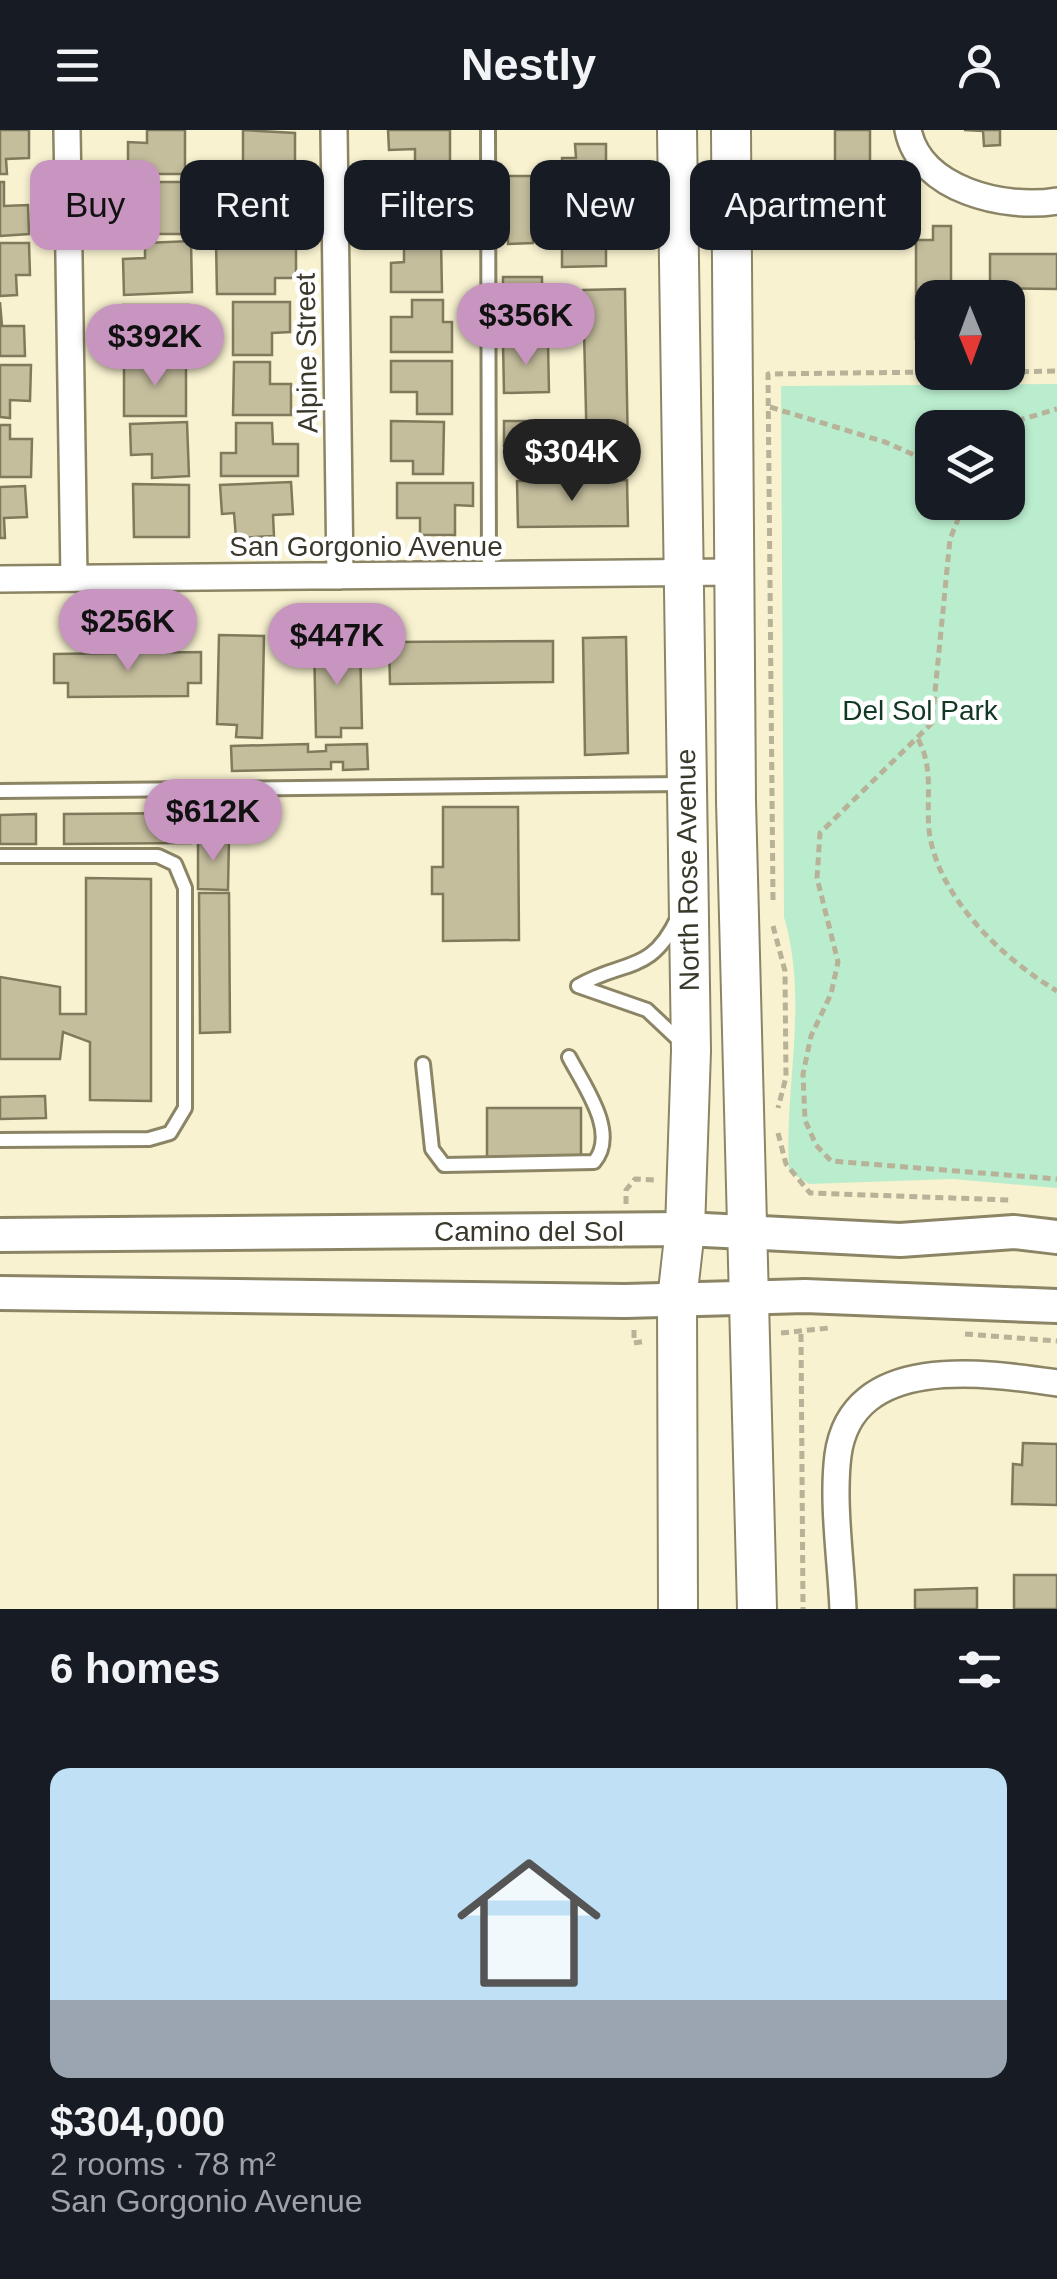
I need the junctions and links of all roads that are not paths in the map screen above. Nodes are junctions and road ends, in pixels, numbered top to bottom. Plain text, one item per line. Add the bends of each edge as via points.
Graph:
1 (67, 130) edge
2 (334, 130) edge
3 (488, 130) edge
4 (678, 130) edge
5 (731, 130) edge
6 (908, 130) edge
7 (1057, 201) edge
8 (733, 572) junction
9 (681, 573) junction
10 (340, 576) junction
11 (489, 576) junction
12 (74, 578) junction
13 (0, 579) edge
14 (686, 784) junction
15 (0, 791) edge
16 (0, 856) edge
17 (688, 885) junction
18 (691, 1051) junction
19 (569, 1056) dead end
20 (423, 1064) dead end
21 (0, 1140) edge
22 (685, 1229) junction
23 (744, 1230) junction
24 (0, 1235) edge
25 (1057, 1237) edge
26 (0, 1293) edge
27 (747, 1296) junction
28 (677, 1300) junction
29 (1057, 1306) edge
30 (1057, 1383) edge
31 (678, 1609) edge
32 (756, 1609) edge
33 (843, 1609) edge

1 - 12 street
2 - 10 street, Alpine Street
3 - 11 lane
4 - 9 main road, North Rose Avenue
5 - 8 main road, North Rose Avenue
6 - 7 street via 928,168 953,184 1010,202
8 - 9 street, San Gorgonio Avenue
8 - 23 main road, North Rose Avenue
9 - 11 street, San Gorgonio Avenue
9 - 14 main road, North Rose Avenue
10 - 11 street, San Gorgonio Avenue
10 - 12 street, San Gorgonio Avenue
12 - 13 street, San Gorgonio Avenue
14 - 15 lane
14 - 17 main road, North Rose Avenue
16 - 21 lane via 158,856 175,864 185,888 185,1108 170,1133 148,1140
17 - 18 main road, North Rose Avenue
17 - 18 lane via 668,938 646,961 578,986 646,1010
18 - 22 main road, North Rose Avenue
19 - 20 lane via 604,1137 594,1162 444,1165 432,1150
22 - 23 street, Camino del Sol
22 - 24 street, Camino del Sol
22 - 28 main road, North Rose Avenue
23 - 25 street, Camino del Sol via 900,1240 1014,1232
23 - 27 main road, North Rose Avenue
26 - 28 street
27 - 28 street
27 - 29 street
27 - 32 main road, North Rose Avenue
28 - 31 main road, North Rose Avenue
30 - 33 street via 913,1378 880,1388 853,1414 838,1453

